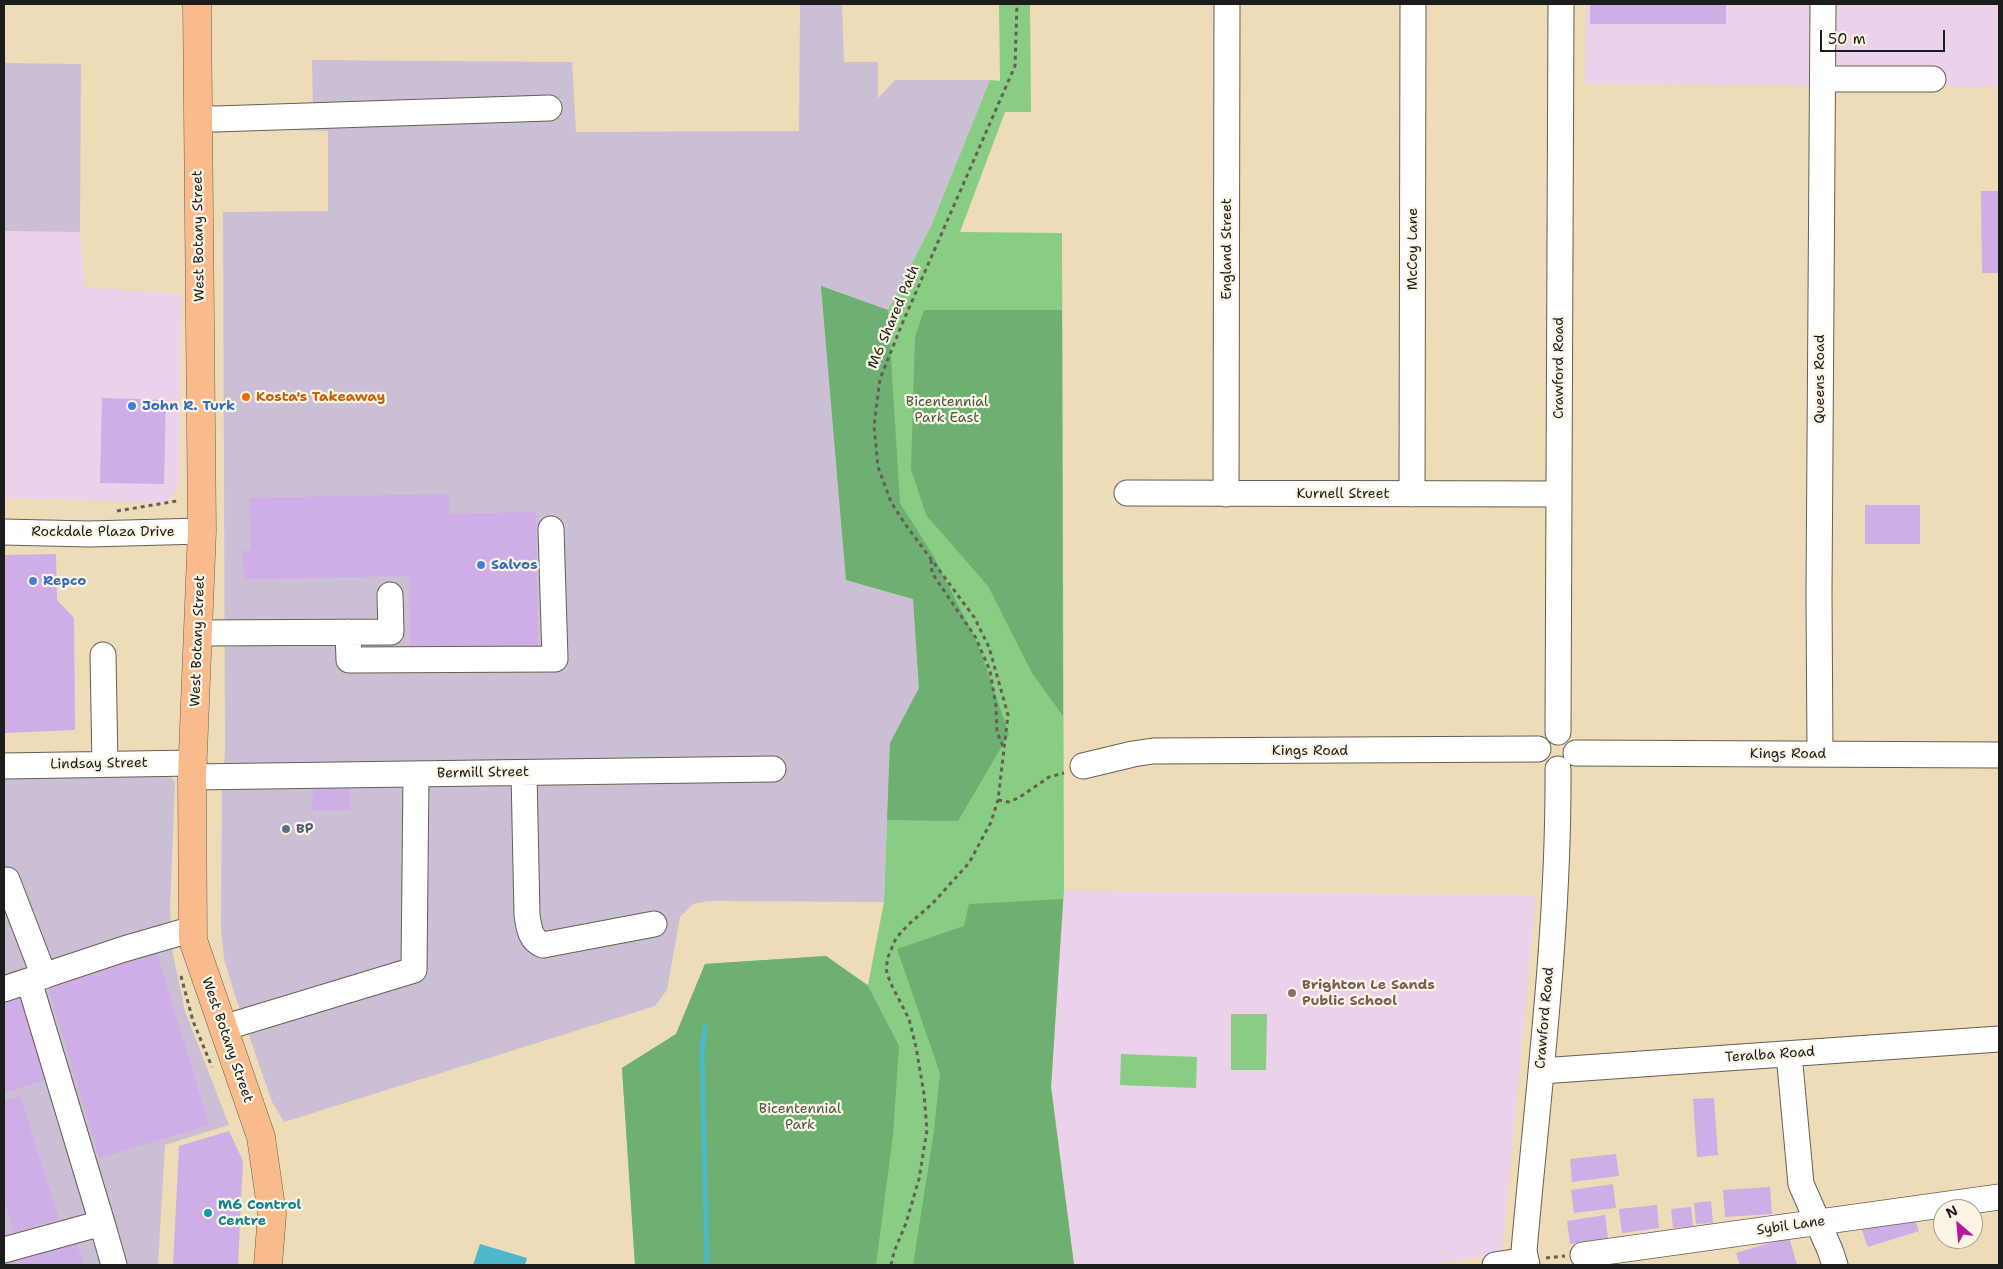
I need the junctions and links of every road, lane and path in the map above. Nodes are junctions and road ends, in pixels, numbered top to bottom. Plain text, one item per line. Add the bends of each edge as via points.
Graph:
1 (197, 4) edge
2 (1017, 4) edge
3 (1227, 4) edge
4 (1413, 4) edge
5 (1561, 4) edge
6 (1824, 4) edge
7 (1822, 79) junction
8 (1933, 79) dead end
9 (549, 108) dead end
10 (198, 118) junction
11 (1127, 493) dead end
12 (1226, 494) junction
13 (1412, 494) junction
14 (1558, 494) junction
15 (178, 501) dead end
16 (117, 511) dead end
17 (552, 528) dead end
18 (202, 531) junction
19 (4, 532) edge
20 (931, 560) junction
21 (390, 595) dead end
22 (199, 632) junction
23 (348, 632) junction
24 (103, 655) dead end
25 (1558, 732) junction
26 (1538, 749) junction
27 (1004, 750) junction
28 (1576, 753) junction
29 (1820, 754) junction
30 (1999, 755) edge
31 (105, 764) junction
32 (4, 766) edge
33 (1083, 766) joint
34 (773, 769) dead end
35 (1558, 769) junction
36 (193, 770) junction
37 (524, 773) junction
38 (416, 774) junction
39 (998, 800) junction
40 (7, 880) dead end
41 (654, 924) dead end
42 (193, 928) junction
43 (37, 978) junction
44 (4, 989) edge
45 (223, 1028) junction
46 (1999, 1040) edge
47 (1789, 1054) junction
48 (1541, 1071) junction
49 (1999, 1196) edge
50 (1817, 1222) junction
51 (102, 1223) junction
52 (4, 1250) edge
53 (1583, 1255) joint
54 (1527, 1263) edge
55 (114, 1265) edge
56 (268, 1265) edge
57 (891, 1265) edge
58 (1495, 1265) edge
59 (1835, 1265) edge

1 - 10 main road, West Botany Street
2 - 20 path, M6 Shared Path via 1015,66 880,379 874,426 878,467 891,502
3 - 12 street, England Street
4 - 13 street, McCoy Lane
5 - 14 street, Crawford Road
6 - 7 street, Queens Road
7 - 8 street
7 - 29 street, Queens Road
9 - 10 street via 216,120
10 - 18 main road, West Botany Street
11 - 12 street, Kurnell Street
12 - 13 street, Kurnell Street
13 - 14 street, Kurnell Street
14 - 25 street, Crawford Road
15 - 16 path
17 - 23 street via 555,658 350,660
18 - 19 street, Rockdale Plaza Drive
18 - 22 main road, West Botany Street
20 - 27 path via 932,573 976,638 990,671 997,732
20 - 27 path, M6 Shared Path via 974,617 989,646 1008,715
21 - 23 street via 391,632
22 - 23 street
22 - 36 main road, West Botany Street
24 - 31 street
25 - 26 street via 1545,736
25 - 28 street via 1572,738
26 - 33 street, Kings Road via 1153,752
26 - 35 street via 1543,764
27 - 39 path, M6 Shared Path
28 - 29 street, Kings Road
28 - 35 street via 1570,764
29 - 30 street, Kings Road
31 - 32 street, Lindsay Street
31 - 36 street, Lindsay Street
33 - 39 path via 1050,777 1020,798 1009,802
34 - 37 street, Bermill Street
35 - 48 street, Crawford Road via 1552,929
36 - 38 street, Bermill Street
36 - 42 main road, West Botany Street
37 - 38 street, Bermill Street
37 - 41 street via 526,915 536,942 543,945
38 - 45 street via 414,970
39 - 57 path, M6 Shared Path via 969,863 896,938 888,957 886,969 890,982 909,1019 916,1048 927,1130 919,1179
40 - 43 street
42 - 43 street
42 - 45 main road, West Botany Street via 193,940
43 - 44 street
43 - 51 street
45 - 56 main road, West Botany Street via 261,1137 272,1214
46 - 47 street, Teralba Road
47 - 48 street, Teralba Road
47 - 50 street via 1801,1184
48 - 54 street, Crawford Road via 1524,1251
49 - 50 street, Sybil Lane
50 - 53 street, Sybil Lane
50 - 59 street
51 - 52 street
51 - 55 street
53 - 54 path
54 - 58 street

